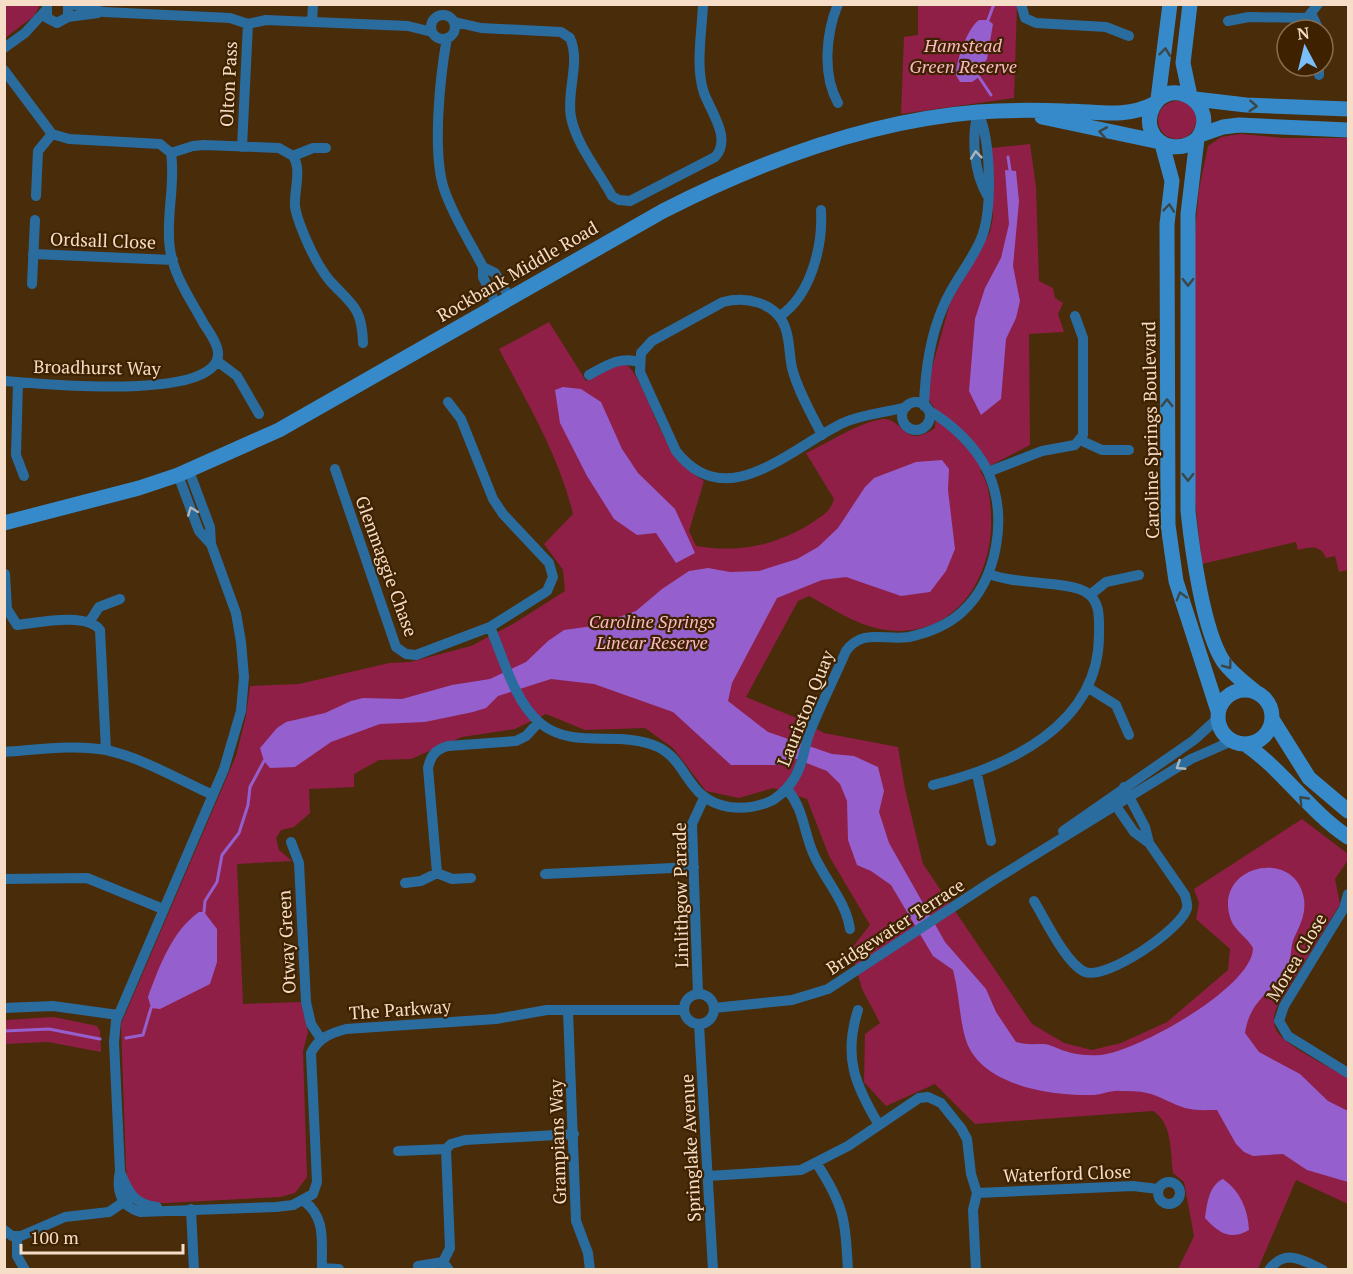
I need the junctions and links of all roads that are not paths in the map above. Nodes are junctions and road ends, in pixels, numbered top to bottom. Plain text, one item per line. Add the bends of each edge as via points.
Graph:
1 (69, 4) edge
2 (313, 4) edge
3 (703, 4) edge
4 (838, 4) edge
5 (1021, 4) edge
6 (1170, 4) edge
7 (1190, 4) edge
8 (1318, 4) edge
9 (46, 8) edge
10 (104, 12) junction
11 (1312, 15) junction
12 (68, 17) junction
13 (1313, 18) edge
14 (1228, 21) dead end
15 (53, 22) junction
16 (312, 22) junction
17 (443, 22) edge
18 (248, 24) junction
19 (26, 33) junction
20 (1129, 36) dead end
21 (4, 48) edge
22 (4, 70) edge
23 (1193, 98) junction
24 (1156, 102) junction
25 (838, 103) dead end
26 (1348, 109) edge
27 (1015, 111) junction
28 (978, 112) junction
29 (1348, 130) edge
30 (52, 134) junction
31 (1199, 137) junction
32 (1161, 143) junction
33 (242, 147) junction
34 (326, 148) dead end
35 (171, 153) junction
36 (292, 156) junction
37 (36, 196) dead end
38 (821, 210) dead end
39 (34, 220) dead end
40 (33, 254) junction
41 (172, 260) junction
42 (32, 284) dead end
43 (503, 302) junction
44 (780, 316) junction
45 (1075, 316) dead end
46 (363, 343) dead end
47 (217, 361) junction
48 (639, 362) junction
49 (590, 375) dead end
50 (924, 380) junction
51 (4, 381) edge
52 (18, 382) junction
53 (448, 402) dead end
54 (908, 405) junction
55 (926, 408) junction
56 (259, 414) dead end
57 (872, 415) junction
58 (904, 424) junction
59 (925, 427) junction
60 (954, 430) junction
61 (822, 435) junction
62 (1080, 440) junction
63 (1129, 450) dead end
64 (335, 469) dead end
65 (988, 472) junction
66 (184, 473) junction
67 (24, 476) dead end
68 (54, 510) junction
69 (4, 516) edge
70 (4, 523) edge
71 (5, 574) edge
72 (989, 574) junction
73 (1139, 575) dead end
74 (1090, 595) junction
75 (120, 599) dead end
76 (90, 621) junction
77 (490, 627) junction
78 (1087, 687) junction
79 (1257, 693) junction
80 (1218, 715) junction
81 (1272, 719) junction
82 (539, 722) junction
83 (1129, 735) dead end
84 (1239, 742) junction
85 (106, 750) junction
86 (4, 752) edge
87 (977, 774) junction
88 (933, 785) dead end
89 (1124, 787) junction
90 (787, 789) junction
91 (213, 795) junction
92 (1110, 796) junction
93 (704, 798) junction
94 (1130, 798) junction
95 (1117, 807) junction
96 (1348, 811) edge
97 (1348, 837) edge
98 (991, 841) dead end
99 (291, 842) dead end
100 (1149, 843) junction
101 (1018, 866) junction
102 (694, 867) junction
103 (437, 873) junction
104 (545, 874) dead end
105 (471, 878) dead end
106 (4, 879) edge
107 (405, 883) dead end
108 (1348, 894) edge
109 (1034, 901) dead end
110 (163, 909) junction
111 (850, 929) dead end
112 (698, 994) junction
113 (4, 1008) edge
114 (714, 1008) junction
115 (684, 1010) junction
116 (858, 1010) dead end
117 (568, 1011) junction
118 (117, 1018) junction
119 (699, 1024) junction
120 (321, 1039) junction
121 (1348, 1073) edge
122 (879, 1125) junction
123 (574, 1134) junction
124 (446, 1149) junction
125 (398, 1150) dead end
126 (817, 1164) junction
127 (708, 1176) junction
128 (1158, 1189) dead end
129 (977, 1193) junction
130 (127, 1200) junction
131 (304, 1201) junction
132 (191, 1209) junction
133 (4, 1230) edge
134 (17, 1237) junction
135 (446, 1265) edge
136 (418, 1266) dead end
137 (322, 1268) edge
138 (25, 1269) edge
139 (194, 1269) edge
140 (339, 1269) edge
141 (590, 1269) edge
142 (713, 1269) edge
143 (848, 1269) edge
144 (976, 1269) edge
145 (1269, 1269) edge
146 (1323, 1269) edge

1 - 10 street
1 - 12 street
2 - 16 street
3 - 17 street via 701,78 722,147 715,157 630,201 612,195 570,116 574,55 570,38 561,32
4 - 25 street via 831,21 829,80
5 - 20 street via 1025,18 1036,23 1106,27
24 -> 6 main road
7 - 23 main road via 1183,57
8 - 11 street
9 - 15 street
9 - 19 street
10 - 12 street
10 - 18 street via 230,18
11 - 13 street
11 - 14 street via 1302,19 1249,17
12 - 15 street
15 - 19 street
16 - 17 street via 408,26
16 - 18 street via 266,20
17 - 43 street via 439,155 443,187 483,267 495,273
18 - 33 street, Olton Pass
19 - 21 street
22 - 30 street
23 - 24 main road via 1177,92
23 -> 26 main road via 1246,105
23 - 31 main road via 1205,120
24 - 27 main road, Rockbank Middle Road via 1115,114
24 - 32 main road via 1149,120
27 - 28 main road, Rockbank Middle Road
32 -> 27 main road, Rockbank Middle Road
28 - 43 main road, Rockbank Middle Road via 870,131 772,161 663,211
28 - 50 street via 985,131 989,176 985,226 942,309
29 - 31 main road via 1239,125
30 - 35 street via 69,139 160,144
30 - 37 street via 38,151
31 - 32 main road via 1177,148
31 -> 79 main road, Caroline Springs Boulevard via 1188,214 1191,540 1214,642 1236,676
80 -> 32 main road, Caroline Springs Boulevard via 1176,581 1168,525 1167,224 1172,181
33 - 35 street via 193,146
33 - 36 street via 279,148
34 - 36 street
35 - 41 street
36 - 46 street via 297,168 296,214 328,278 359,312
38 - 44 street via 821,241 801,296
39 - 40 street, Ordsall Close
40 - 41 street, Ordsall Close
40 - 42 street, Ordsall Close
41 - 47 street via 215,341
43 - 66 main road, Rockbank Middle Road via 279,430
44 - 48 street via 766,305 750,300 723,302 652,341 641,353
44 - 61 street via 788,334 799,388
45 - 62 street via 1083,338 1084,429
47 - 52 street, Broadhurst Way via 206,372 160,386
47 - 56 street via 237,376
48 - 49 street via 616,360
48 - 61 street via 676,451 707,476 745,477
50 - 54 street
50 - 55 street
51 - 52 street, Broadhurst Way
52 - 67 street via 16,455
53 - 77 street, Glenmaggie Chase via 461,418 493,499 549,563 553,577 548,591
54 - 55 street
54 - 57 street
54 - 58 street via 902,415
55 - 59 street via 929,419
55 - 60 street, Lauriston Quay
57 - 58 street
57 - 61 street via 851,420
58 - 59 street via 912,430
59 - 60 street
60 - 65 street, Lauriston Quay via 978,454
62 - 63 street via 1102,450
62 - 65 street
64 - 77 street, Glenmaggie Chase via 396,647 416,655
65 - 72 street, Lauriston Quay via 997,522
66 - 68 main road, Rockbank Middle Road
66 - 91 street via 210,527 211,544 237,620 244,677 235,738
68 - 69 main road, Rockbank Middle Road
68 - 70 main road, Rockbank Middle Road
71 - 76 street via 7,609 17,625
72 - 74 street via 1010,581 1075,588
72 - 90 street, Lauriston Quay via 961,613 932,631 907,637 864,637 853,642 807,740 801,767
73 - 74 street via 1106,582
74 - 78 street via 1098,608 1099,641
75 - 76 street via 99,607
76 - 85 street via 102,638
77 - 82 street via 519,693
78 - 83 street via 1116,705
78 - 87 street via 1070,716 1050,734
79 - 80 main road via 1233,692 1221,703
79 - 81 main road via 1266,700
80 - 84 main road via 1225,736
80 - 89 street, Bridgewater Terrace via 1187,745
81 - 84 main road via 1266,734 1253,742
81 - 96 main road via 1310,778
82 - 93 street via 566,737 633,738 660,748
82 - 103 street via 516,741 448,746 430,757
84 -> 94 street, Bridgewater Terrace via 1191,759
97 -> 84 main road via 1311,808 1262,755
85 - 86 street
85 - 91 street
87 - 88 street
87 - 98 street
89 - 92 street, Bridgewater Terrace
89 - 94 street
90 - 93 street, Lauriston Quay via 773,800 748,808 720,805
90 - 111 street via 798,804 813,853 848,915
91 - 110 street
92 - 95 street
92 - 101 street, Bridgewater Terrace
93 - 102 street, Linlithgow Parade via 692,819
94 - 95 street, Bridgewater Terrace
94 - 100 street
95 - 100 street via 1134,832
95 - 101 street, Bridgewater Terrace
99 - 120 street, Otway Green via 299,863 306,1002 311,1024
100 - 109 street via 1185,895 1187,908 1159,940 1126,962 1099,972 1086,972 1071,962
101 - 114 street, Bridgewater Terrace via 828,989 792,1000
102 - 104 street
102 - 112 street, Linlithgow Parade
103 - 105 street via 452,879
103 - 107 street
106 - 110 street via 87,878
108 - 121 street, Morea Close via 1344,909 1284,1006 1279,1021 1288,1036
110 - 118 street
112 - 114 street via 711,999
112 - 115 street via 689,997
113 - 118 street via 44,1006
114 - 119 street via 708,1021
115 - 117 street, The Parkway
115 - 119 street via 690,1021
116 - 122 street via 852,1030 854,1079
117 - 120 street, The Parkway via 529,1011 496,1019 346,1029
117 - 123 street, Grampians Way
118 - 130 street via 114,1042 120,1171
119 - 127 street, Springlake Avenue
120 - 131 street via 311,1053 310,1064 317,1182 313,1194
122 - 126 street
122 - 129 street via 919,1098 937,1100 967,1139
123 - 124 street via 465,1140
123 - 141 street, Grampians Way via 576,1221
124 - 125 street
124 - 135 street via 450,1248
126 - 127 street via 785,1172
126 - 143 street via 845,1216
127 - 142 street, Springlake Avenue
128 - 129 street, Waterford Close via 1133,1186
129 - 144 street via 973,1210
130 - 132 street via 167,1209
130 - 134 street via 109,1212 65,1217
131 - 132 street via 276,1207
131 - 137 street via 317,1211 321,1225
132 - 139 street
133 - 134 street
134 - 138 street via 17,1256
135 - 136 street
137 - 140 street
145 - 146 street via 1276,1260 1289,1256

